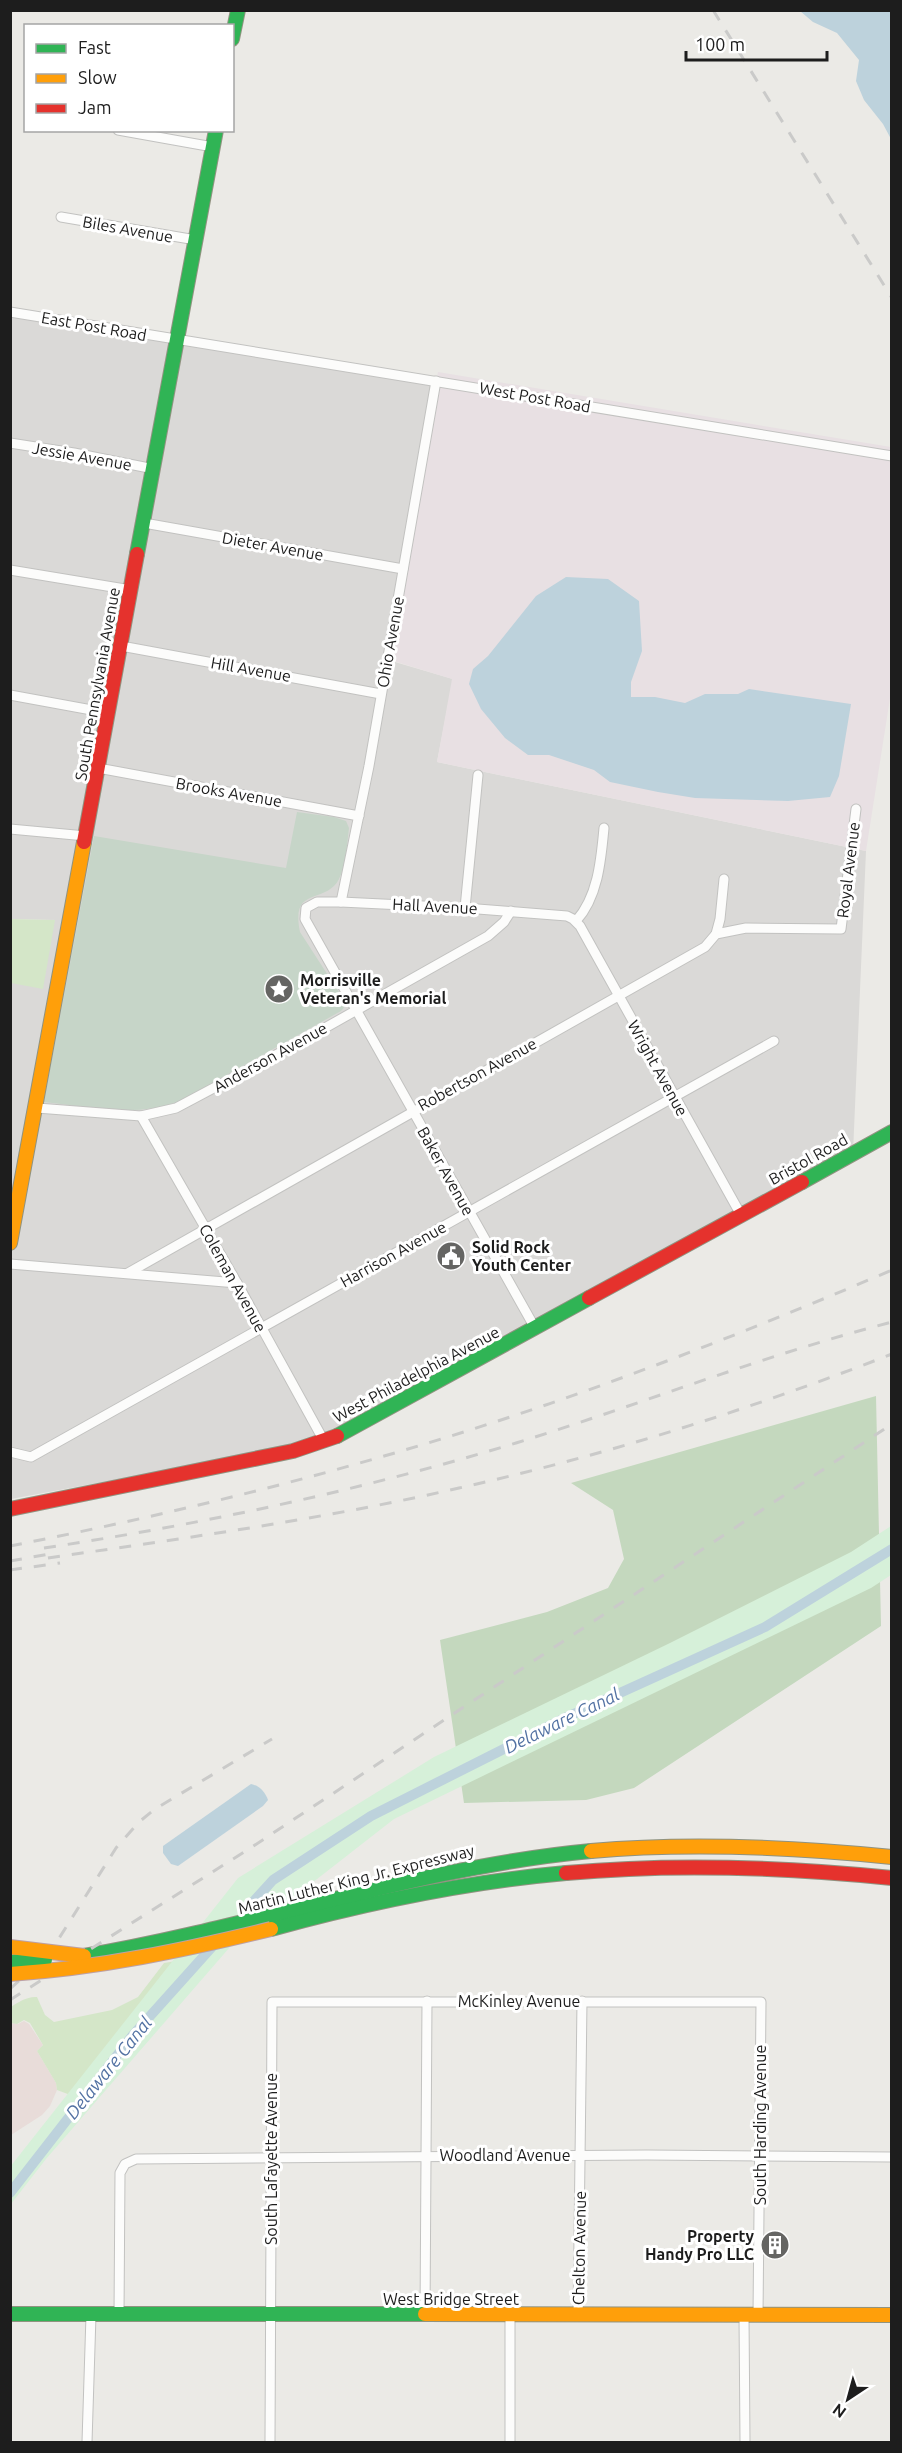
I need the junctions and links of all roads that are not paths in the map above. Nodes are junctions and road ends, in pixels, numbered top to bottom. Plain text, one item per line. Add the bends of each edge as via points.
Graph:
1 (238, 10) edge
2 (234, 29) edge
3 (129, 132) edge
4 (216, 132) edge
5 (213, 147) junction
6 (60, 217) dead end
7 (196, 240) junction
8 (10, 312) edge
9 (178, 340) junction
10 (436, 381) junction
11 (10, 443) edge
12 (891, 456) edge
13 (154, 469) junction
14 (144, 523) junction
15 (403, 569) junction
16 (10, 570) edge
17 (131, 590) junction
18 (121, 646) junction
19 (381, 694) junction
20 (10, 695) edge
21 (108, 713) junction
22 (98, 768) junction
23 (478, 775) dead end
24 (856, 809) dead end
25 (359, 816) junction
26 (604, 828) dead end
27 (10, 829) edge
28 (86, 836) junction
29 (724, 879) dead end
30 (341, 902) junction
31 (465, 908) junction
32 (511, 911) junction
33 (305, 919) joint
34 (576, 921) junction
35 (839, 929) joint
36 (716, 934) junction
37 (617, 995) junction
38 (355, 1011) junction
39 (774, 1041) dead end
40 (675, 1096) junction
41 (37, 1108) junction
42 (412, 1111) junction
43 (141, 1116) junction
44 (891, 1132) edge
45 (469, 1212) junction
46 (741, 1215) junction
47 (206, 1227) junction
48 (10, 1243) edge
49 (10, 1264) edge
50 (128, 1273) junction
51 (237, 1282) junction
52 (261, 1328) junction
53 (535, 1328) junction
54 (324, 1441) junction
55 (10, 1452) edge
56 (10, 1509) edge
57 (891, 1857) edge
58 (891, 1878) edge
59 (269, 1922) junction
60 (10, 1947) edge
61 (84, 1956) junction
62 (10, 1962) edge
63 (10, 1974) edge
64 (427, 2001) junction
65 (582, 2001) junction
66 (272, 2002) joint
67 (761, 2006) joint
68 (581, 2155) junction
69 (426, 2156) junction
70 (759, 2156) junction
71 (272, 2157) junction
72 (891, 2157) edge
73 (10, 2314) edge
74 (91, 2314) junction
75 (119, 2315) junction
76 (891, 2315) edge
77 (271, 2316) junction
78 (426, 2316) junction
79 (510, 2316) junction
80 (578, 2316) junction
81 (751, 2316) junction
82 (87, 2442) edge
83 (270, 2442) edge
84 (510, 2442) edge
85 (745, 2442) edge

1 - 2 main road
3 - 5 street
4 - 5 main road, South Pennsylvania Avenue
5 - 7 main road, South Pennsylvania Avenue
6 - 7 street, Biles Avenue
7 - 9 main road, South Pennsylvania Avenue
8 - 9 street, East Post Road
9 - 10 street, West Post Road
9 - 13 main road, South Pennsylvania Avenue
10 - 12 street, West Post Road
10 - 15 street, Ohio Avenue
11 - 13 street, Jessie Avenue
13 - 14 main road, South Pennsylvania Avenue
14 - 15 street, Dieter Avenue
14 - 17 main road, South Pennsylvania Avenue
15 - 19 street, Ohio Avenue
16 - 17 street
17 - 18 main road, South Pennsylvania Avenue
18 - 19 street, Hill Avenue
18 - 21 main road, South Pennsylvania Avenue
19 - 25 street, Ohio Avenue
20 - 21 street
21 - 22 main road, South Pennsylvania Avenue
22 - 25 street, Brooks Avenue
22 - 28 main road, South Pennsylvania Avenue
23 - 31 street
24 - 35 street, Royal Avenue
25 - 30 street, Ohio Avenue
26 - 34 street via 592,897
27 - 28 street
28 - 41 main road, South Pennsylvania Avenue
29 - 36 street
30 - 31 street, Hall Avenue
30 - 33 street, Hall Avenue via 311,903
31 - 32 street, Hall Avenue
32 - 34 street, Hall Avenue via 567,916
32 - 38 street, Anderson Avenue via 488,936
33 - 38 street, Baker Avenue
34 - 37 street, Wright Avenue
35 - 36 street, Robertson Avenue via 746,928
36 - 37 street, Robertson Avenue via 705,947
37 - 40 street, Wright Avenue
37 - 42 street, Robertson Avenue
38 - 42 street, Baker Avenue
38 - 43 street, Anderson Avenue via 176,1108
39 - 40 street, Harrison Avenue
40 - 45 street, Harrison Avenue
40 - 46 street, Wright Avenue
41 - 43 street, Anderson Avenue
41 - 48 main road, South Pennsylvania Avenue
42 - 45 street, Baker Avenue
42 - 47 street, Robertson Avenue
43 - 47 street, Coleman Avenue
44 - 46 main road, Bristol Road
45 - 52 street, Harrison Avenue
45 - 53 street, Baker Avenue
46 - 53 main road, West Philadelphia Avenue
47 - 50 street, Robertson Avenue
47 - 51 street, Coleman Avenue
49 - 50 street
50 - 51 street
51 - 52 street, Coleman Avenue
52 - 54 street, Coleman Avenue
52 - 55 street, Harrison Avenue via 31,1457
53 - 54 main road, West Philadelphia Avenue via 359,1426
54 - 56 main road, West Philadelphia Avenue via 281,1454
57 - 59 main road, Martin Luther King Jr. Expressway via 754,1846 650,1846 581,1851 445,1872
58 - 59 main road, Martin Luther King Jr. Expressway via 753,1866 584,1870 482,1882
59 - 61 main road, Martin Luther King Jr. Expressway
59 - 63 main road, Martin Luther King Jr. Expressway, bridge via 121,1964
60 - 61 main road, bridge
61 - 62 main road, Martin Luther King Jr. Expressway, bridge
64 - 65 street, McKinley Avenue
64 - 66 street, McKinley Avenue
64 - 69 street
65 - 67 street, McKinley Avenue via 761,2002
65 - 68 street, Chelton Avenue
66 - 71 street, South Lafayette Avenue
67 - 70 street, South Harding Avenue
68 - 69 street, Woodland Avenue
68 - 70 street, Woodland Avenue
68 - 80 street, Chelton Avenue
69 - 71 street, Woodland Avenue
69 - 78 street
70 - 72 street, Woodland Avenue
70 - 81 street, South Harding Avenue
71 - 75 street, Woodland Avenue via 136,2159 122,2168
71 - 77 street, South Lafayette Avenue
73 - 74 main road, West Bridge Street
74 - 75 main road, West Bridge Street
74 - 82 street
75 - 77 main road, West Bridge Street
76 - 81 main road, West Bridge Street
77 - 78 main road, West Bridge Street
77 - 83 street, South Lafayette Avenue
78 - 79 main road, West Bridge Street
79 - 80 main road, West Bridge Street
79 - 84 street
80 - 81 main road, West Bridge Street
81 - 85 street, South Harding Avenue

